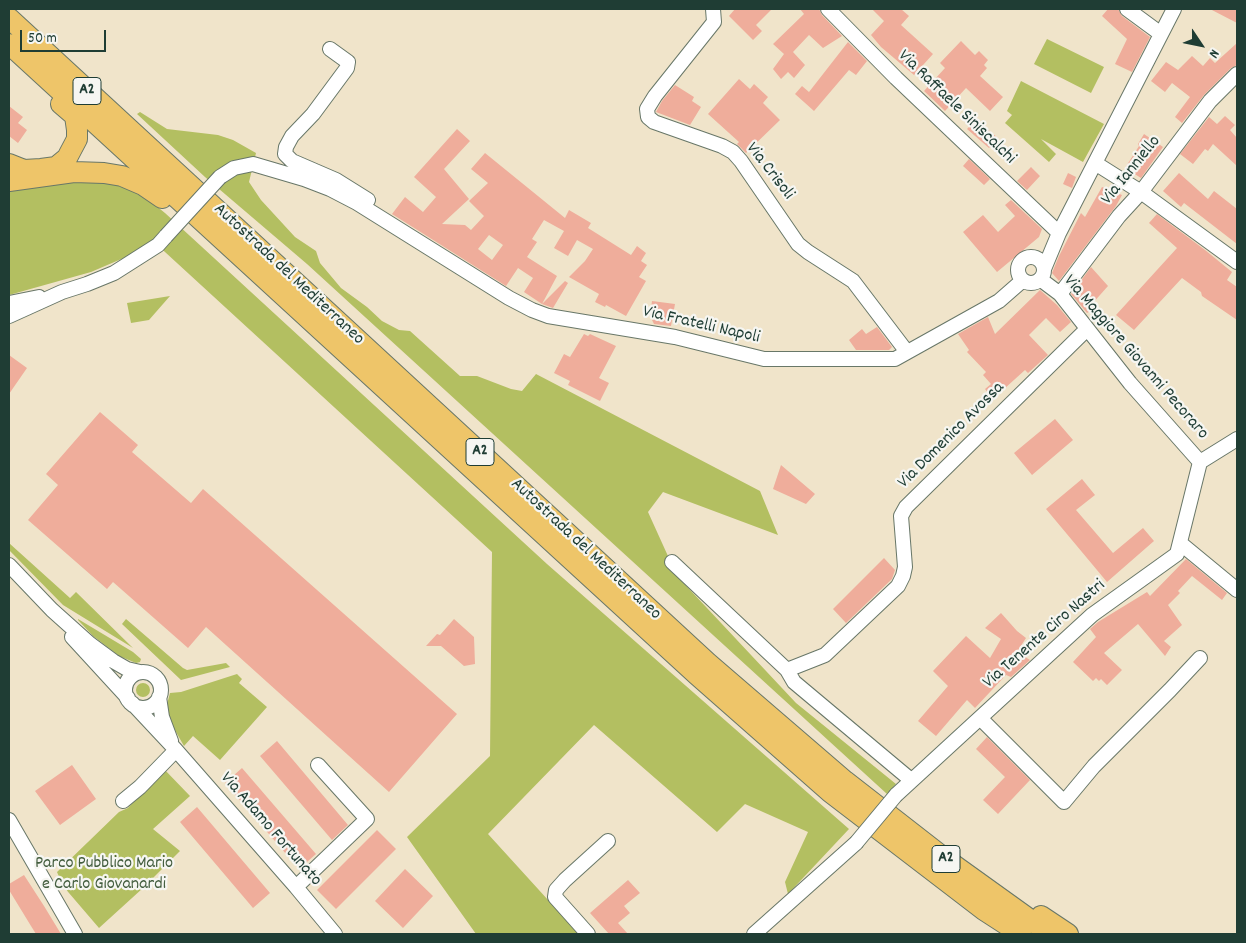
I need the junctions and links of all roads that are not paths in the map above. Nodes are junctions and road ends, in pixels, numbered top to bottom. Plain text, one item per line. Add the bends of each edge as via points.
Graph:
1 (11, 9) edge
2 (713, 9) edge
3 (828, 9) edge
4 (1127, 9) edge
5 (1174, 9) edge
6 (9, 18) edge
7 (1161, 34) junction
8 (9, 44) edge
9 (330, 49) dead end
10 (9, 54) edge
11 (57, 62) junction
12 (1237, 74) edge
13 (1095, 163) junction
14 (9, 164) edge
15 (9, 181) edge
16 (1141, 192) junction
17 (377, 216) junction
18 (1059, 233) junction
19 (1034, 257) junction
20 (1237, 262) edge
21 (1042, 274) junction
22 (1023, 280) junction
23 (62, 292) junction
24 (1060, 294) junction
25 (9, 303) edge
26 (9, 316) edge
27 (1087, 329) junction
28 (907, 352) junction
29 (399, 404) junction
30 (1237, 439) edge
31 (1200, 462) junction
32 (1180, 543) junction
33 (672, 562) dead end
34 (9, 566) edge
35 (1237, 590) edge
36 (52, 610) junction
37 (1200, 658) dead end
38 (787, 670) junction
39 (140, 672) junction
40 (159, 697) junction
41 (130, 701) junction
42 (980, 718) junction
43 (176, 750) junction
44 (318, 766) dead end
45 (911, 780) junction
46 (845, 781) junction
47 (123, 802) dead end
48 (11, 824) edge
49 (608, 841) dead end
50 (296, 887) junction
51 (75, 934) edge
52 (334, 934) edge
53 (588, 934) edge
54 (754, 934) edge
55 (1021, 934) edge
56 (1050, 934) edge
57 (1068, 934) edge

1 - 11 highway via 49,46
2 - 28 street, Via Crisoli via 714,22 655,96 647,109 648,117 733,152 798,244 852,281
3 - 18 street, Via Raffaele Siniscalchi
4 - 7 street
5 - 7 street
6 - 11 highway, Autostrada del Mediterraneo / A2
7 - 13 street
8 - 29 highway, Autostrada del Mediterraneo / A2
9 - 17 street, Via Fratelli Napoli via 348,62 347,68 292,136 285,154 292,161 336,180 368,200
10 - 14 highway via 75,116 77,130 77,138 67,158 56,167 24,170
11 - 46 highway, Autostrada del Mediterraneo / A2 via 708,663
12 - 16 street, Via Ianniello via 1210,101
13 - 16 street
13 - 18 street
15 - 29 highway via 74,172 122,176 143,185 172,205 354,371
16 - 20 street
16 - 24 street, Via Ianniello
17 - 23 street, Via Fratelli Napoli, bridge via 330,189 304,179 253,164 234,168 220,177 158,245 114,273
17 - 28 street, Via Fratelli Napoli via 509,298 548,316 675,337 764,359 895,359
18 - 19 street
18 - 21 street
19 - 21 street via 1041,261
19 - 22 street via 1025,258 1019,264 1018,273
21 - 22 street via 1030,283
21 - 24 street, Via Maggiore Giovanni Pecoraro
22 - 28 street, Via Fratelli Napoli via 999,301
23 - 25 street, Via Fratelli Napoli
23 - 26 street, Via Fratelli Napoli
24 - 27 street, Via Maggiore Giovanni Pecoraro
27 - 31 street, Via Maggiore Giovanni Pecoraro
27 - 38 street, Via Domenico Avossa via 906,507 901,516 905,567 898,586 825,655
29 - 55 highway, Autostrada del Mediterraneo / A2 via 830,792 984,910
30 - 31 street
31 - 32 street, Via Tenente Ciro Nastri
32 - 35 street
32 - 42 street, Via Tenente Ciro Nastri via 1177,554 1092,615
33 - 38 street
34 - 36 street, Via Adamo Fortunato
36 - 39 street, Via Adamo Fortunato via 113,661
36 - 41 street, Via Adamo Fortunato via 82,649
37 - 42 street via 1094,766 1064,802
38 - 45 street via 794,682
39 - 40 street via 151,674 158,680
39 - 41 street via 127,682 126,693
40 - 41 street via 152,705 142,708
40 - 43 street, Via Adamo Fortunato via 165,730
41 - 43 street, Via Adamo Fortunato
42 - 45 street, Via Tenente Ciro Nastri
43 - 47 street
43 - 50 street, Via Adamo Fortunato
44 - 50 street via 367,819
45 - 54 street, Via Tenente Ciro Nastri, bridge via 856,842
46 - 56 highway, Autostrada del Mediterraneo / A2
46 - 57 highway via 878,797
48 - 51 street
49 - 53 street via 556,890 555,897
50 - 52 street, Via Adamo Fortunato

